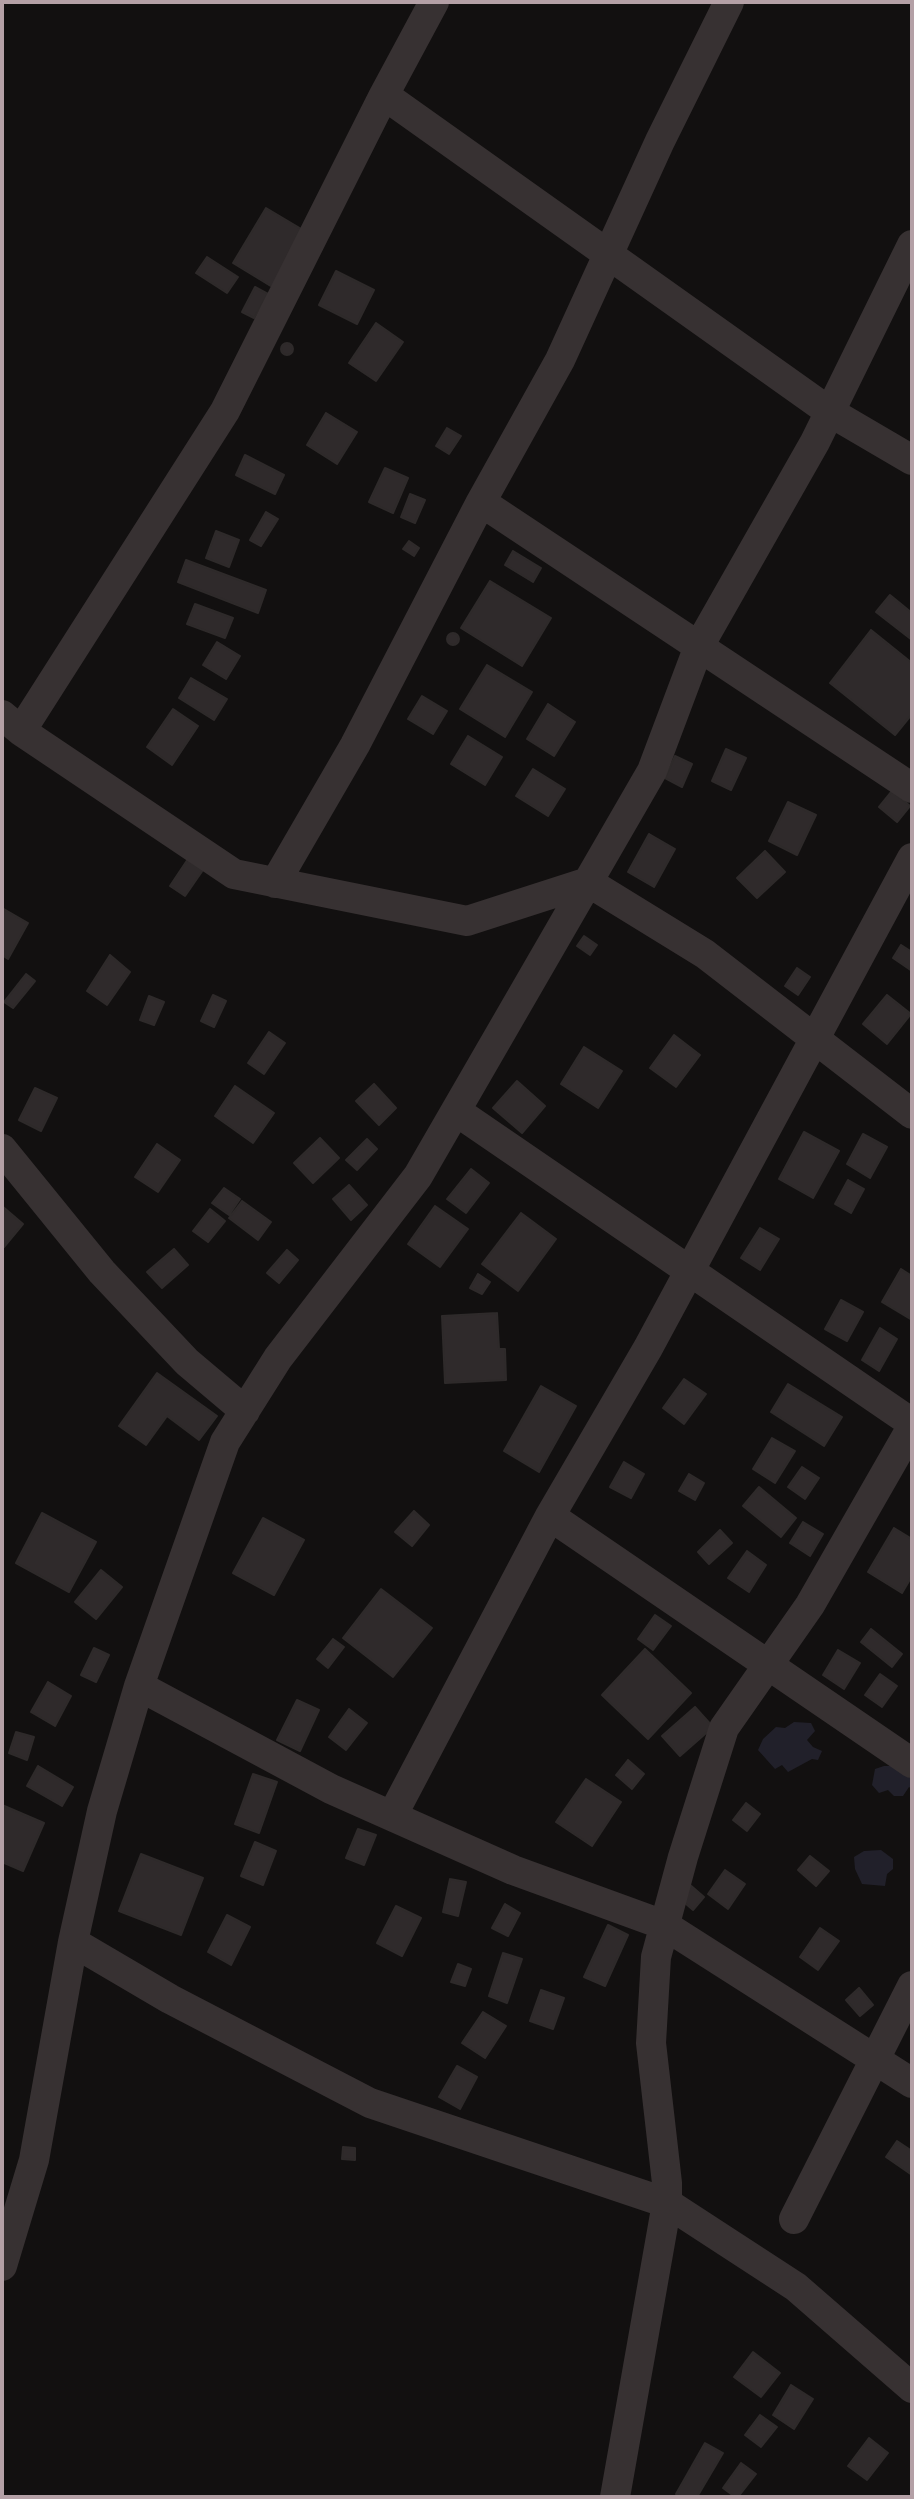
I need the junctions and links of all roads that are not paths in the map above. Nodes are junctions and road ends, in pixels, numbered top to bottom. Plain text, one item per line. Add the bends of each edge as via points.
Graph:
1 (434, 2) edge
2 (729, 2) edge
3 (384, 95) junction
4 (912, 245) edge
5 (608, 255) junction
6 (830, 411) junction
7 (912, 460) edge
8 (481, 502) junction
9 (699, 646) junction
10 (12, 723) edge
11 (912, 788) edge
12 (912, 858) edge
13 (588, 881) junction
14 (275, 883) junction
15 (814, 1038) junction
16 (456, 1111) junction
17 (912, 1114) edge
18 (2, 1149) edge
19 (690, 1270) junction
20 (245, 1411) junction
21 (912, 1425) edge
22 (550, 1516) junction
23 (768, 1666) junction
24 (139, 1686) junction
25 (912, 1763) edge
26 (392, 1816) junction
27 (664, 1926) junction
28 (73, 1942) junction
29 (912, 1986) edge
30 (875, 2058) junction
31 (912, 2083) edge
32 (667, 2203) junction
33 (794, 2219) dead end
34 (2, 2266) edge
35 (912, 2388) edge
36 (615, 2497) edge

1 - 3 street
2 - 5 street
3 - 5 street
3 - 10 street via 225,411
4 - 6 street
5 - 6 street
5 - 8 street via 560,360
6 - 7 street
6 - 9 street
8 - 9 street
8 - 14 street via 355,745
9 - 11 street
9 - 13 street via 652,771
10 - 14 street via 234,874
12 - 15 street
13 - 14 street via 467,921
13 - 15 street via 705,954
13 - 16 street
15 - 17 street
15 - 19 street
16 - 19 street
16 - 20 street via 418,1176 278,1359
18 - 20 street via 102,1272 187,1362
19 - 21 street
19 - 22 street
20 - 24 street via 225,1442
21 - 23 street via 810,1605
22 - 23 street
22 - 26 street
23 - 25 street
23 - 27 street via 724,1728
24 - 26 street via 331,1789
24 - 28 street via 102,1811
26 - 27 street via 513,1870
27 - 30 street
27 - 32 street via 656,1956 651,2043
28 - 32 street via 170,1999 370,2103
28 - 34 street via 34,2160
29 - 30 street
30 - 31 street
30 - 33 street
32 - 35 street via 796,2287
32 - 36 street

